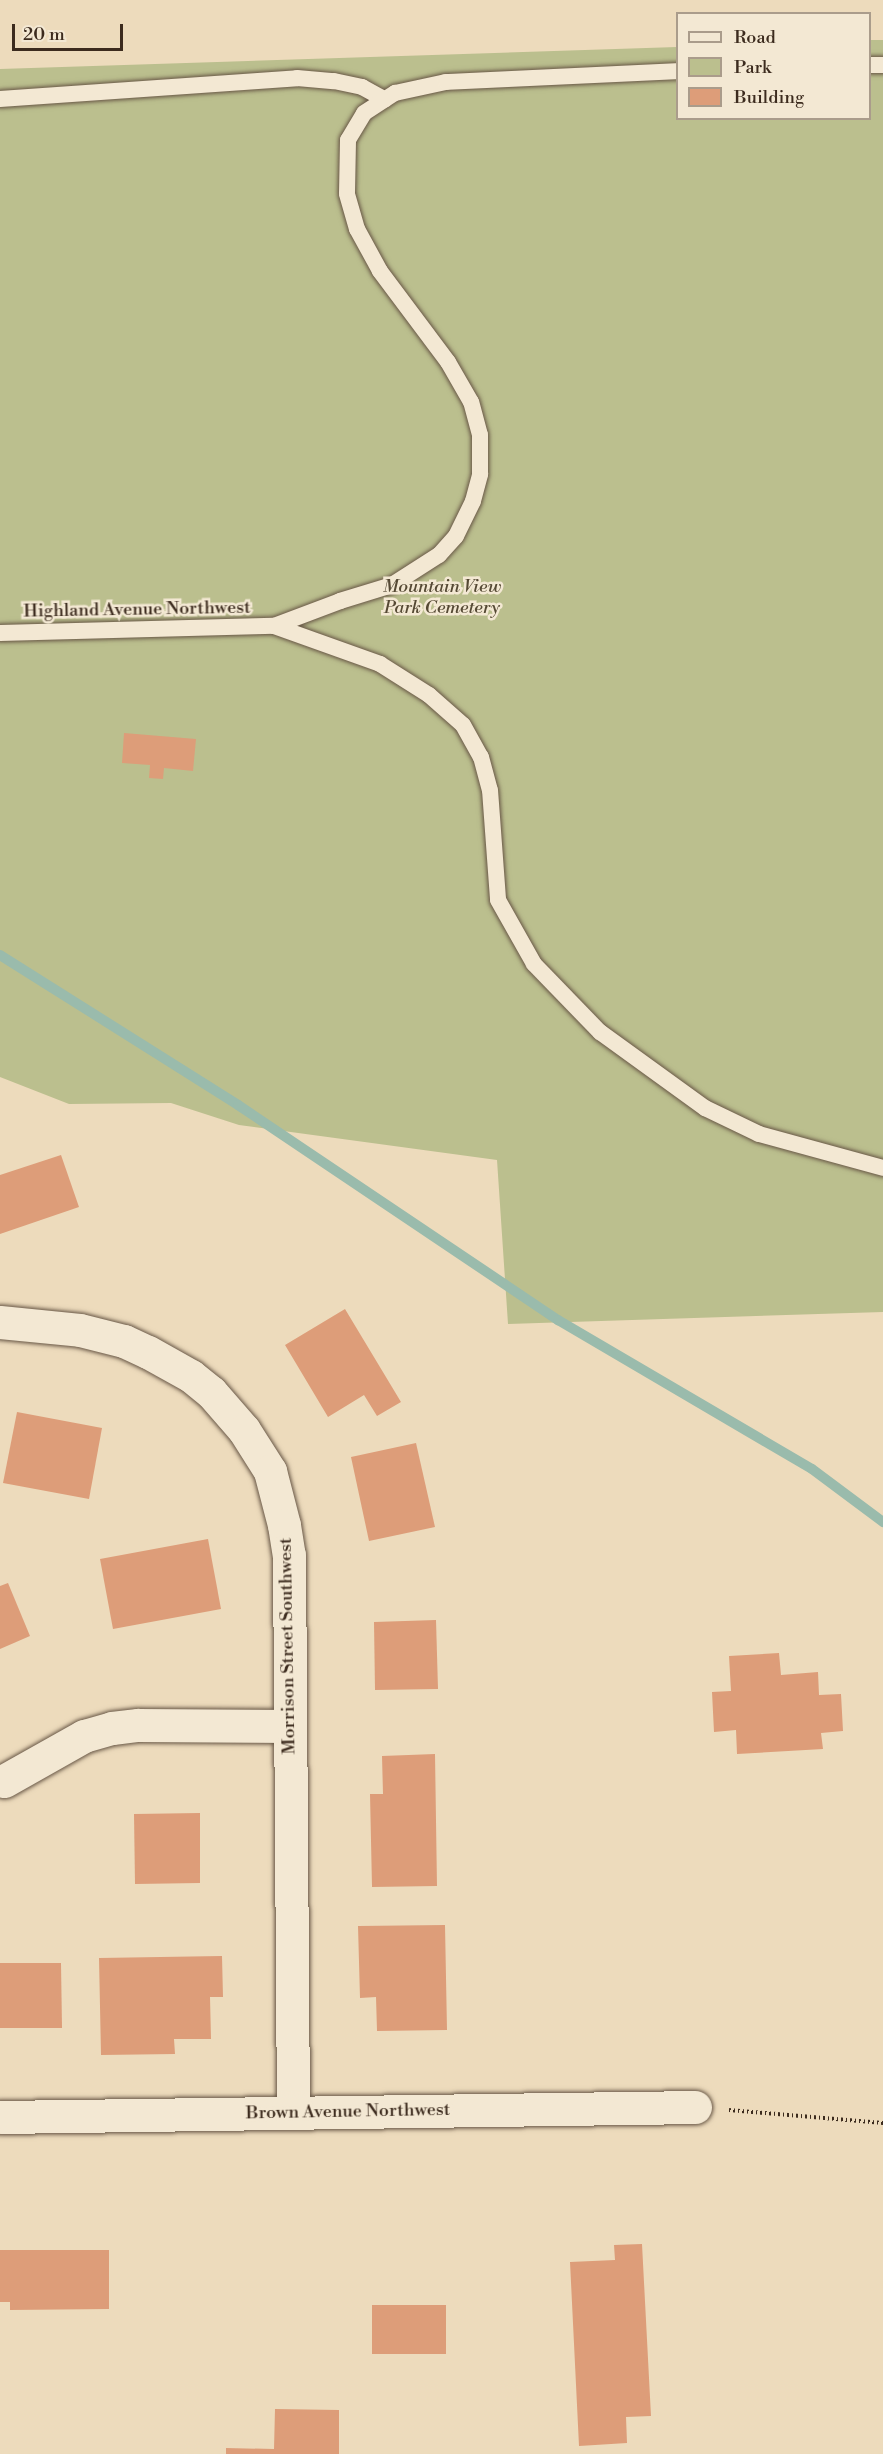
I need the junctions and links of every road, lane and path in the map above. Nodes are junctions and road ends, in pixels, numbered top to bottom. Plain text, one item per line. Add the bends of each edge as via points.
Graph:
1 (676, 71) edge
2 (0, 99) edge
3 (385, 100) junction
4 (274, 626) junction
5 (0, 633) edge
6 (883, 1168) edge
7 (0, 1322) edge
8 (290, 1726) junction
9 (4, 1781) dead end
10 (696, 2108) joint
11 (293, 2113) junction
12 (0, 2116) edge
13 (883, 2123) edge

1 - 3 lane via 446,82 395,93
2 - 3 lane via 297,78 362,87
3 - 4 lane via 364,113 348,140 347,192 357,229 380,272 448,362 471,402 480,435 480,474 473,501 456,536 439,555 392,585
4 - 5 lane, Highland Avenue Northwest
4 - 6 lane via 380,664 429,695 463,725 481,757 490,790 498,900 534,964 600,1032 705,1108 759,1134
7 - 8 street, Morrison Street Southwest via 80,1330 124,1341 191,1376 211,1392 244,1430 270,1471 289,1555
8 - 9 street via 112,1728 84,1736
8 - 11 street, Morrison Street Southwest
10 - 11 street, Brown Avenue Northwest
10 - 13 path
11 - 12 street, Brown Avenue Northwest

